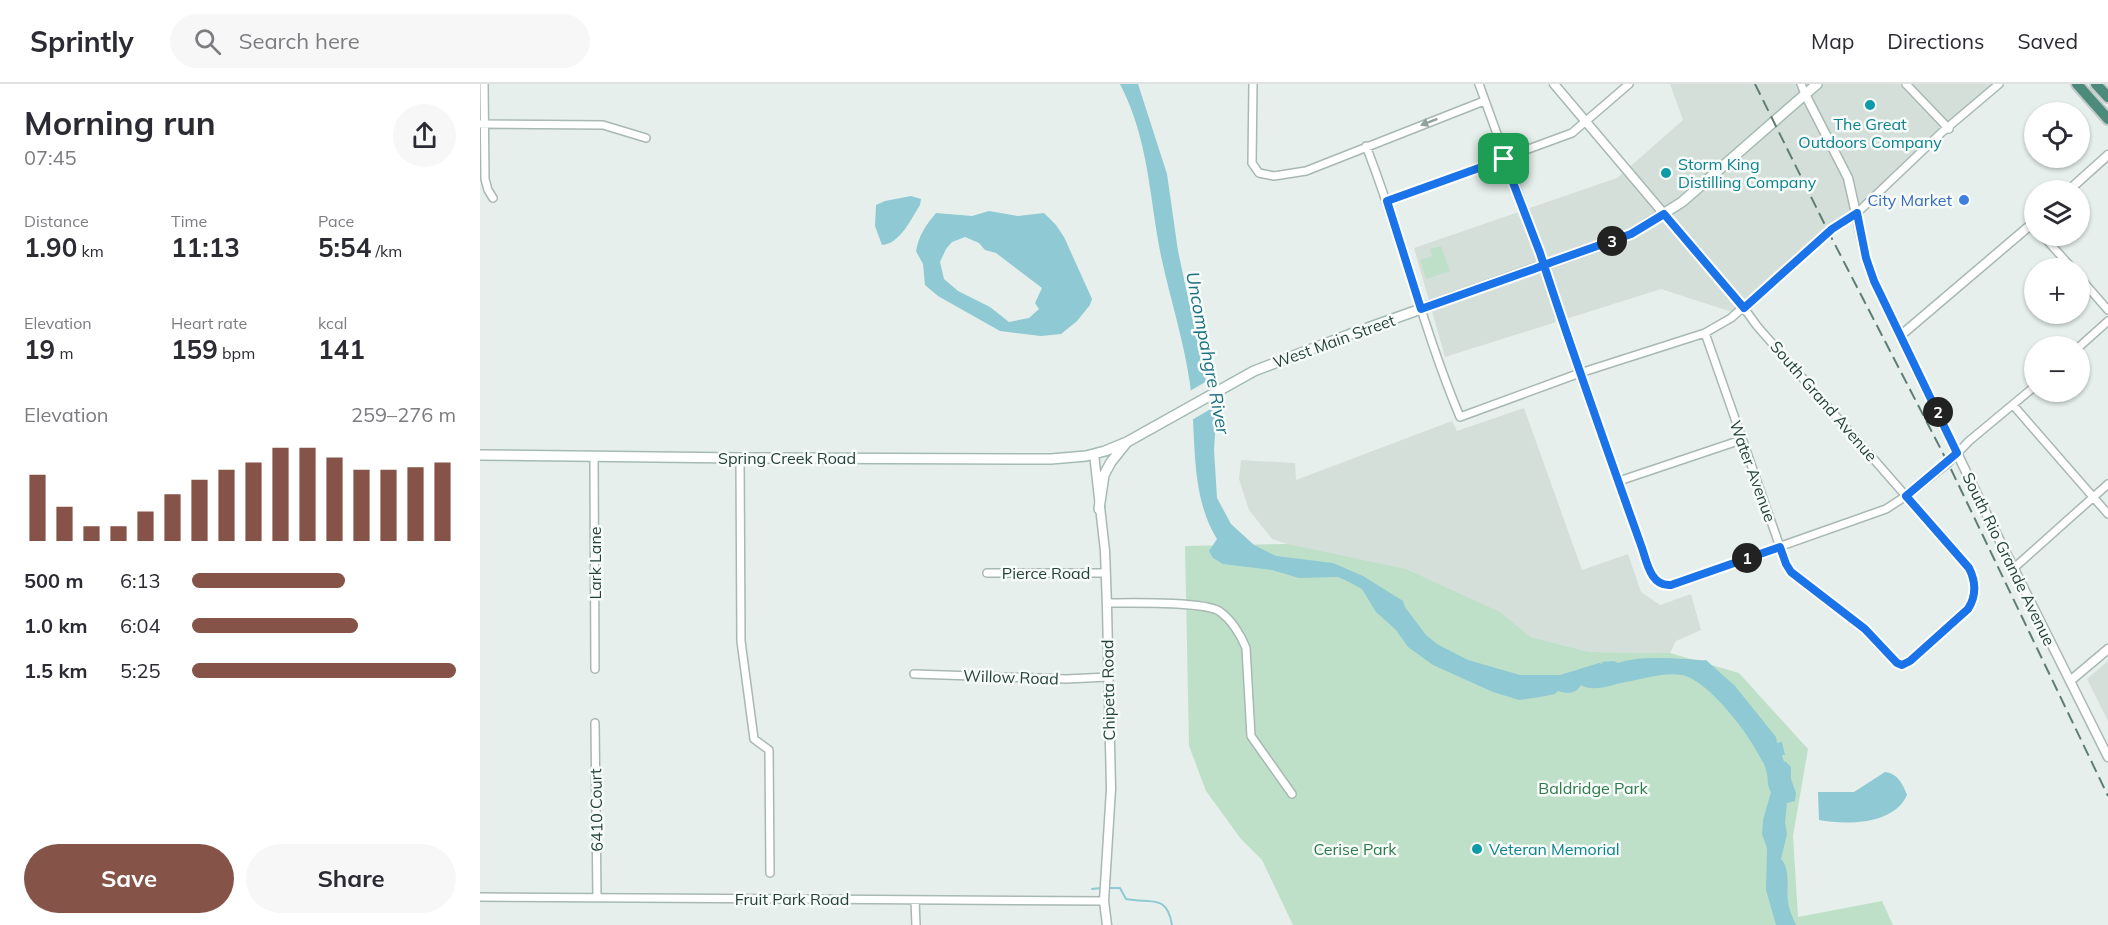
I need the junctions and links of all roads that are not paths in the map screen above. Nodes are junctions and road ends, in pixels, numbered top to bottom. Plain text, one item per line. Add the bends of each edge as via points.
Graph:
1 (484, 84) edge
2 (1253, 84) edge
3 (1479, 84) edge
4 (1554, 84) edge
5 (1629, 84) edge
6 (1801, 84) edge
7 (1817, 84) edge
8 (1906, 84) edge
9 (1999, 84) edge
10 (2077, 84) edge
11 (2096, 84) edge
12 (1805, 94) junction
13 (2108, 97) edge
14 (1484, 101) junction
15 (2108, 119) edge
16 (1585, 122) junction
17 (482, 124) edge
18 (1949, 129) junction
19 (646, 138) dead end
20 (1366, 146) junction
21 (2108, 155) edge
22 (1504, 159) junction
23 (2080, 180) edge
24 (493, 198) dead end
25 (1387, 201) junction
26 (1857, 213) junction
27 (1664, 214) junction
28 (2024, 232) edge
29 (2052, 246) edge
30 (2063, 258) edge
31 (1544, 265) junction
32 (2090, 289) edge
33 (1744, 308) junction
34 (1421, 309) junction
35 (2108, 310) edge
36 (2108, 321) edge
37 (1705, 333) junction
38 (1900, 336) junction
39 (2090, 337) edge
40 (1580, 373) junction
41 (2024, 396) edge
42 (2013, 405) junction
43 (1741, 440) junction
44 (1127, 442) junction
45 (1957, 453) junction
46 (1094, 454) junction
47 (480, 455) edge
48 (594, 457) junction
49 (740, 458) junction
50 (1619, 481) junction
51 (2108, 484) edge
52 (1906, 496) junction
53 (2094, 498) junction
54 (1099, 509) junction
55 (2108, 514) edge
56 (1780, 547) junction
57 (2014, 568) junction
58 (987, 573) dead end
59 (1106, 573) junction
60 (1107, 603) junction
61 (2108, 649) edge
62 (1902, 665) joint
63 (595, 669) dead end
64 (914, 674) dead end
65 (1108, 677) junction
66 (2070, 681) junction
67 (595, 723) dead end
68 (2108, 757) edge
69 (1292, 794) dead end
70 (770, 873) dead end
71 (480, 897) edge
72 (597, 898) junction
73 (915, 900) junction
74 (1104, 901) junction
75 (916, 925) edge
76 (1107, 925) edge

1 - 17 street
2 - 20 street via 1251,154 1259,173 1274,176 1306,171
3 - 14 street
4 - 16 street
5 - 16 street
6 - 12 street
7 - 12 main road, West Main Street
8 - 18 street
9 - 18 street
10 - 15 highway
11 - 13 highway
12 - 26 street, South Rio Grande Avenue via 1848,178
12 - 27 main road, West Main Street via 1702,186
14 -> 20 street
14 - 22 street
16 - 22 street via 1572,133
16 - 27 street
17 - 19 street via 603,125
17 - 24 street via 484,179
18 - 26 street
20 - 25 street
21 - 23 street
22 - 25 street
22 - 31 street
25 - 34 street
26 - 33 street via 1832,229
26 - 38 street, South Rio Grande Avenue via 1874,281
27 - 31 main road, West Main Street via 1631,234
27 - 33 street, South Grand Avenue
28 - 38 street
29 - 30 street
31 - 34 main road, West Main Street
31 - 40 street
32 - 35 street
33 - 37 street
33 - 52 street, South Grand Avenue
34 - 40 street via 1460,417
34 - 44 main road, West Main Street via 1254,371
36 - 39 street
37 - 40 street
37 - 43 street, Water Avenue
38 - 45 street, South Rio Grande Avenue
40 - 50 street
41 - 42 street
42 - 45 street
42 - 53 street
43 - 50 street
43 - 56 street, Water Avenue
44 - 46 main road, West Main Street
44 - 54 main road via 1104,474
45 - 52 street
45 - 57 street, South Rio Grande Avenue
46 - 49 main road, Spring Creek Road via 1051,459
46 - 54 street, Chipeta Road
47 - 48 main road, Spring Creek Road
48 - 49 main road, Spring Creek Road
48 - 63 street, Lark Lane
49 - 70 street via 741,641 754,739 770,750
50 - 56 street via 1651,572 1664,586
51 - 53 street
52 - 56 street via 1886,509
52 - 62 street, South Grand Avenue via 1969,568 1975,592 1968,609
53 - 55 street
53 - 57 street
54 - 59 street, Chipeta Road
56 - 62 street, Water Avenue via 1791,572 1865,629
57 - 66 street, South Rio Grande Avenue
58 - 59 street, Pierce Road
59 - 60 street, Chipeta Road
60 - 65 street, Chipeta Road
60 - 69 street via 1200,605 1218,610 1230,621 1246,648 1251,736
61 - 66 street
64 - 65 street, Willow Road
65 - 74 street, Chipeta Road via 1111,789
66 - 68 street, South Rio Grande Avenue
67 - 72 street, 6410 Court
71 - 72 street, Fruit Park Road
72 - 73 street, Fruit Park Road
73 - 74 street, Fruit Park Road
73 - 75 street
74 - 76 street, Chipeta Road

